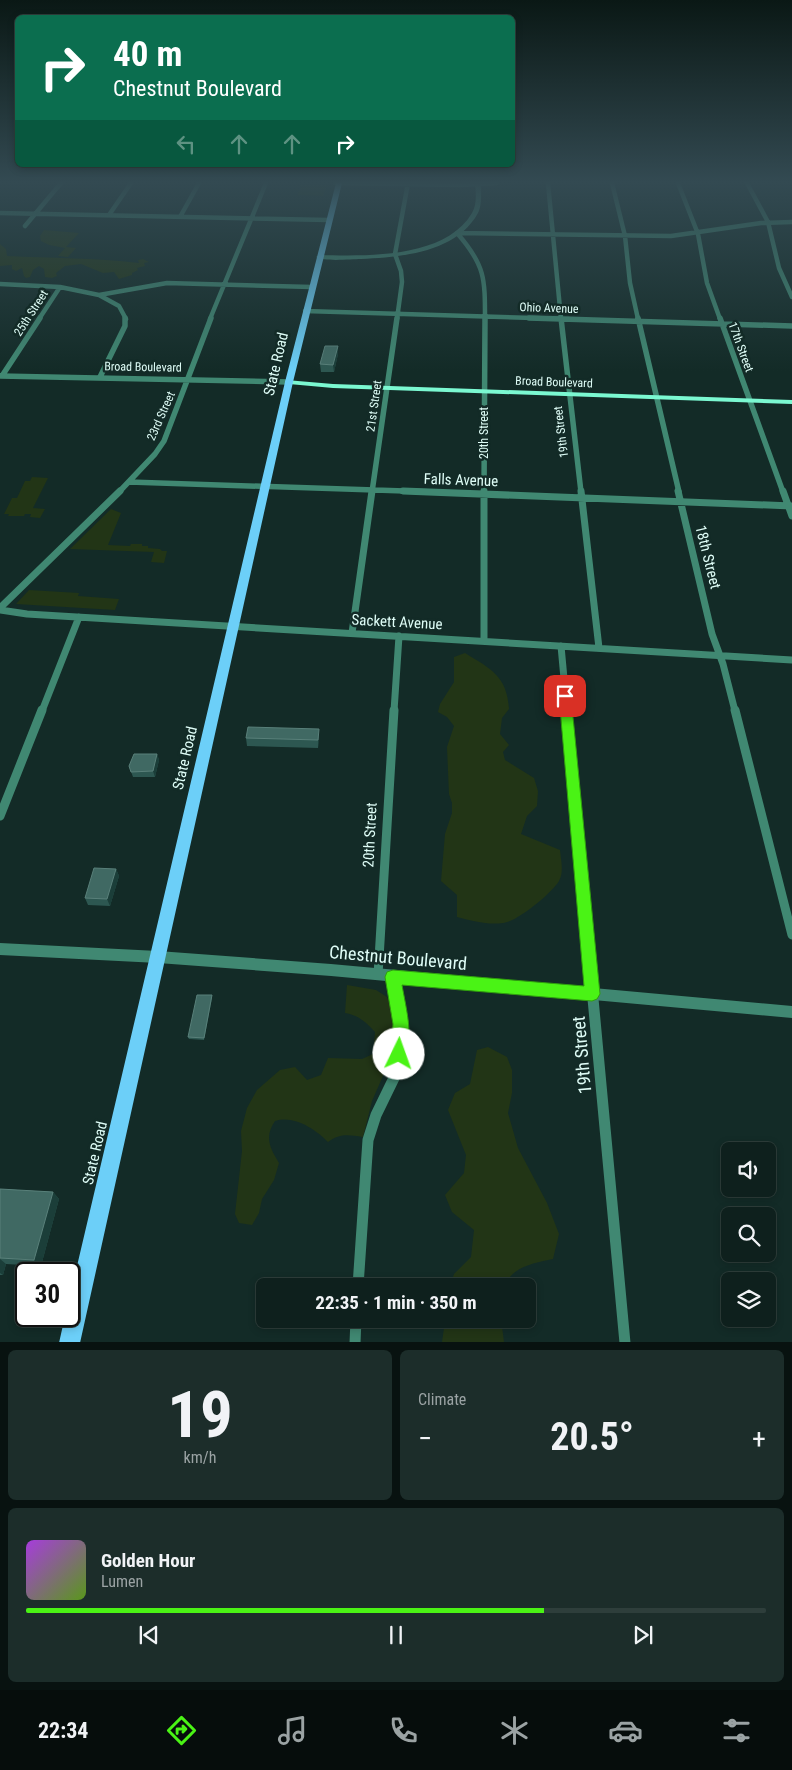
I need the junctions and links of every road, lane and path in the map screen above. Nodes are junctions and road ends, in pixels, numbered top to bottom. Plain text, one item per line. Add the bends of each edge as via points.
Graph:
1 (240, 246) edge
2 (322, 246) edge
3 (396, 246) edge
4 (430, 246) edge
5 (468, 246) edge
6 (553, 246) edge
7 (626, 246) edge
8 (700, 246) edge
9 (773, 246) edge
10 (394, 254) junction
11 (319, 257) junction
12 (0, 284) edge
13 (224, 285) junction
14 (60, 286) junction
15 (312, 287) junction
16 (98, 295) junction
17 (792, 296) edge
18 (306, 311) junction
19 (398, 314) junction
20 (486, 316) junction
21 (561, 319) junction
22 (638, 321) junction
23 (722, 324) junction
24 (792, 326) edge
25 (1, 376) edge
26 (100, 377) junction
27 (189, 379) junction
28 (289, 382) junction
29 (387, 385) junction
30 (484, 388) junction
31 (569, 391) junction
32 (655, 394) junction
33 (792, 396) edge
34 (749, 397) junction
35 (792, 402) edge
36 (129, 482) junction
37 (266, 485) junction
38 (372, 489) junction
39 (485, 494) junction
40 (581, 497) junction
41 (680, 502) junction
42 (790, 506) edge
43 (792, 516) edge
44 (0, 609) edge
45 (79, 617) junction
46 (233, 627) junction
47 (352, 633) junction
48 (399, 636) junction
49 (484, 642) junction
50 (561, 646) junction
51 (599, 648) junction
52 (719, 656) junction
53 (792, 660) edge
54 (0, 816) edge
55 (792, 935) edge
56 (0, 949) edge
57 (158, 957) junction
58 (378, 975) junction
59 (393, 977) junction
60 (592, 994) junction
61 (792, 1012) edge
62 (359, 1278) edge
63 (356, 1328) edge
64 (69, 1342) edge
65 (355, 1342) edge
66 (625, 1342) edge

1 - 13 street, 23rd Street
2 - 11 main road, State Road
3 - 10 street, 21st Street
4 - 10 street
5 - 20 street, 20th Street via 482,267
6 - 21 street, 19th Street
7 - 22 street, 18th Street
8 - 23 street, 17th Street via 704,271
9 - 17 street
10 - 11 street via 363,258
10 - 19 street, 21st Street via 402,278
11 - 15 main road, State Road
12 - 14 street
13 - 15 street
13 - 16 street via 159,284
13 - 27 street, 23rd Street
14 - 16 street
14 - 25 street, 25th Street
15 - 18 main road, State Road
16 - 26 street via 120,306 126,317 125,326
18 - 19 street, Ohio Avenue
18 - 28 main road, State Road
19 - 20 street, Ohio Avenue
19 - 29 street, 21st Street
20 - 21 street, Ohio Avenue
20 - 30 street, 20th Street
21 - 22 street, Ohio Avenue
21 - 31 street, 19th Street
22 - 23 street, Ohio Avenue
22 - 32 street, 18th Street
23 - 24 street, Ohio Avenue
23 - 34 street, 17th Street
25 - 26 street, Broad Boulevard
26 - 27 street, Broad Boulevard
27 - 28 street, Broad Boulevard
27 - 36 street, 23rd Street via 164,441
28 - 29 main road, Broad Boulevard via 333,386
28 - 37 main road, State Road
29 - 30 main road, Broad Boulevard
29 - 38 street, 21st Street
30 - 31 main road, Broad Boulevard
30 - 39 street, 20th Street
31 - 32 main road, Broad Boulevard
31 - 40 street, 19th Street
32 - 34 main road, Broad Boulevard
32 - 41 street, 18th Street
33 - 34 main road, Broad Boulevard
34 - 35 main road, Broad Boulevard
34 - 42 street, 17th Street
36 - 37 street, Falls Avenue
36 - 44 street, 23rd Street
37 - 38 street, Falls Avenue
37 - 46 main road, State Road
38 - 39 street, Falls Avenue
38 - 47 street, 21st Street
39 - 40 street, Falls Avenue
39 - 49 street, 20th Street
40 - 41 street, Falls Avenue
40 - 51 street, 19th Street
41 - 42 street, Falls Avenue
41 - 52 street, 18th Street
42 - 43 street, 17th Street
44 - 45 street, Sackett Avenue
45 - 46 street, Sackett Avenue
45 - 54 street
46 - 47 street, Sackett Avenue
46 - 57 main road, State Road
47 - 48 street, Sackett Avenue
48 - 49 street, Sackett Avenue
48 - 58 street, 20th Street
49 - 50 street, Sackett Avenue
50 - 51 street, Sackett Avenue
50 - 60 street, 19th Street
51 - 52 street, Sackett Avenue
52 - 53 street, Sackett Avenue
52 - 55 street, 18th Street
56 - 57 street, Chestnut Boulevard
57 - 58 street, Chestnut Boulevard
57 - 64 main road, State Road
58 - 59 street, Chestnut Boulevard
59 - 60 street, Chestnut Boulevard
59 - 62 street via 401,1044 395,1075 374,1118 368,1140
60 - 61 street, Chestnut Boulevard
60 - 66 street, 19th Street
63 - 65 street

